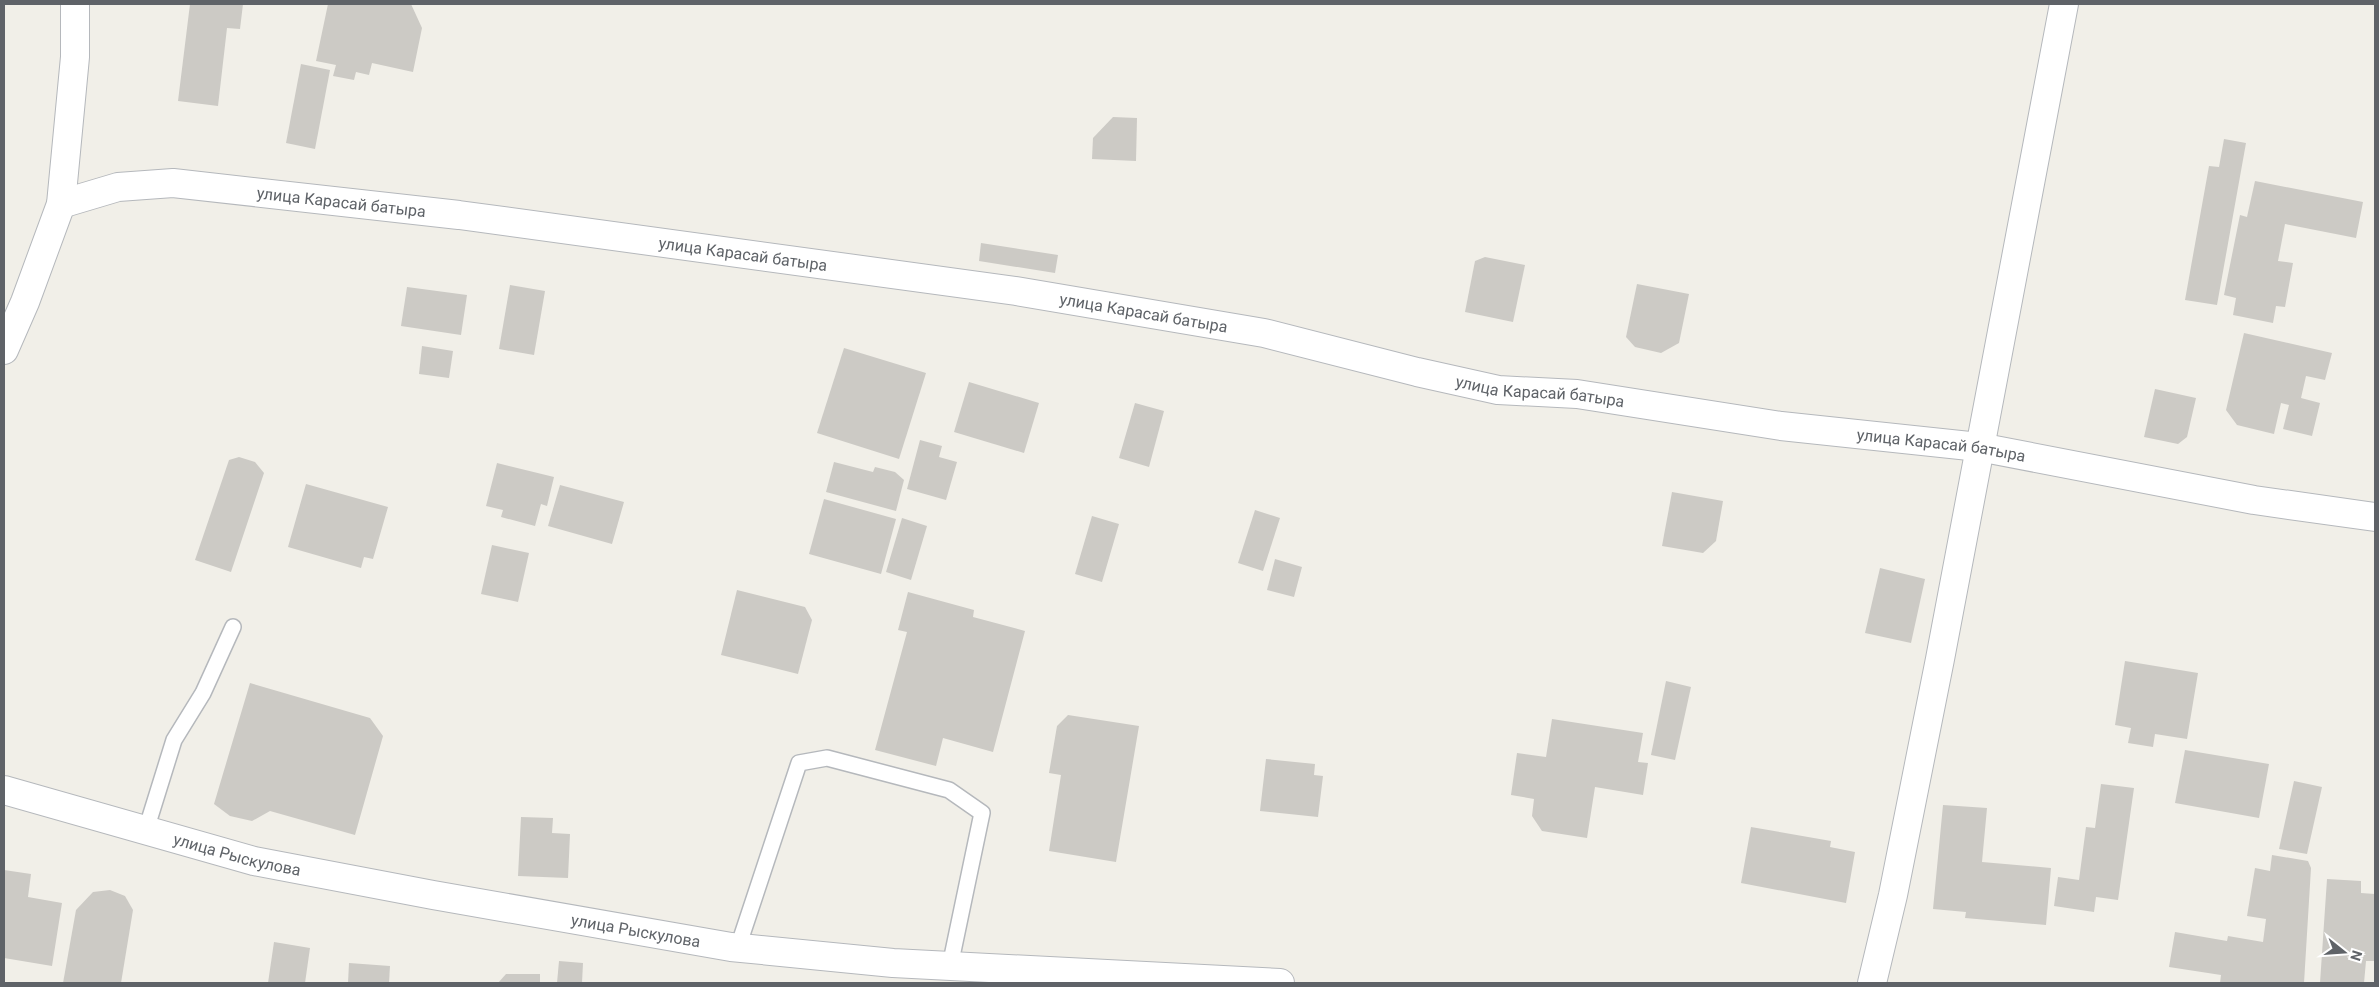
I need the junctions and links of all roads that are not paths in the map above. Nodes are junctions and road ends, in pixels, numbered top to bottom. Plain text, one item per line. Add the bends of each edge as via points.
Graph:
1 (75, 4) edge
2 (2064, 4) edge
3 (60, 204) junction
4 (4, 350) edge
5 (1979, 447) junction
6 (2375, 517) edge
7 (233, 627) dead end
8 (4, 790) edge
9 (146, 830) junction
10 (738, 947) junction
11 (950, 966) junction
12 (1280, 983) edge
13 (1872, 983) edge

1 - 3 street via 75,57
2 - 5 street
3 - 4 street
3 - 5 street, улица Карасай батыра via 118,187 173,183 459,215 1016,291 1254,331 1498,390 1577,394 1781,426
5 - 6 street, улица Карасай батыра via 2254,500
5 - 13 street via 1940,659
7 - 9 lane via 203,693 174,740
8 - 9 street, улица Рыскулова
9 - 10 street, улица Рыскулова via 254,861
10 - 11 street, улица Рыскулова
10 - 11 lane via 799,762 827,758 949,790 982,813
11 - 12 street, улица Рыскулова

